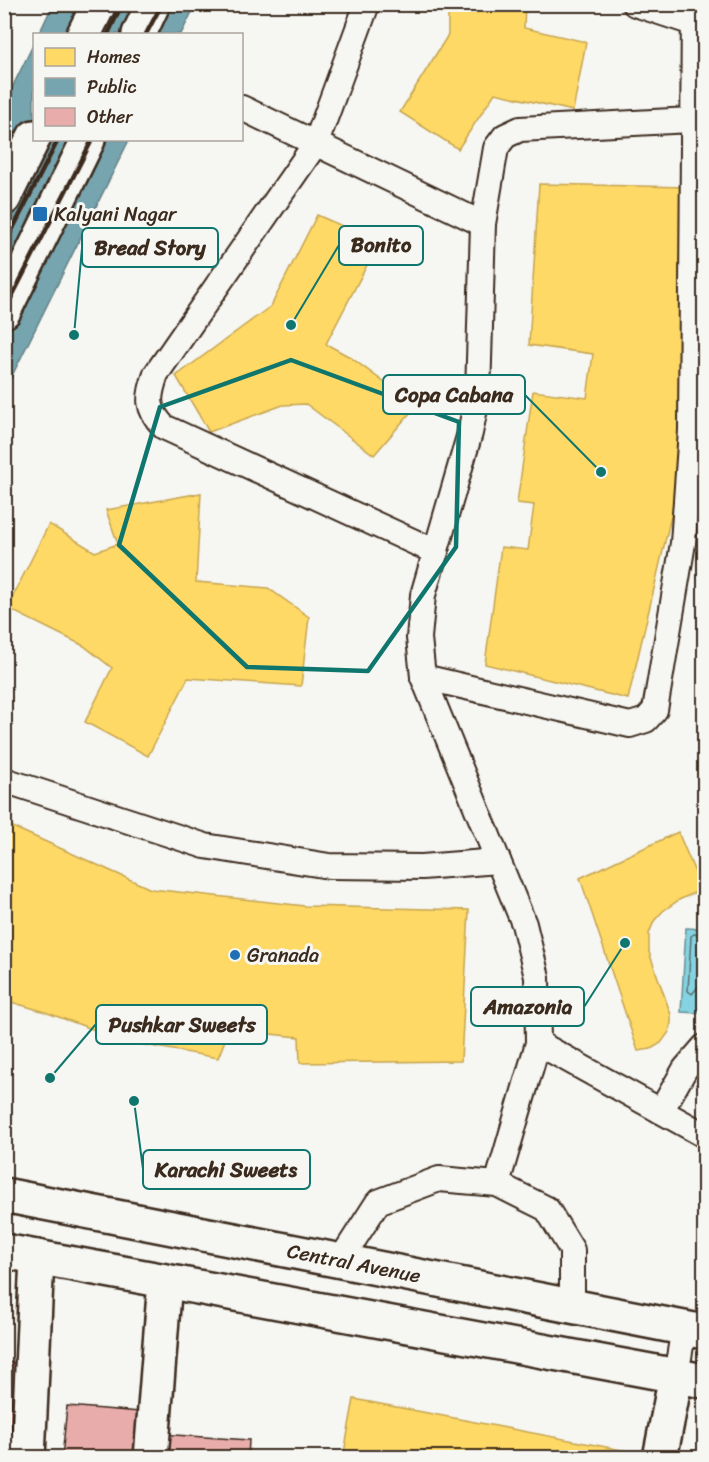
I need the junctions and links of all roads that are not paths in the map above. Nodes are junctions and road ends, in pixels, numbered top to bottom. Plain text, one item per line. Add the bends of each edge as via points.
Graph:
1 (99, 4) edge
2 (153, 4) edge
3 (367, 4) edge
4 (635, 4) edge
5 (693, 14) edge
6 (84, 33) edge
7 (139, 33) edge
8 (243, 108) edge
9 (692, 120) junction
10 (33, 139) edge
11 (88, 141) edge
12 (316, 143) junction
13 (4, 198) edge
14 (483, 224) junction
15 (4, 311) edge
16 (436, 552) junction
17 (423, 677) junction
18 (4, 780) edge
19 (498, 861) junction
20 (538, 1043) junction
21 (705, 1047) edge
22 (661, 1111) junction
23 (705, 1135) edge
24 (497, 1184) junction
25 (4, 1195) edge
26 (4, 1251) edge
27 (37, 1257) junction
28 (340, 1261) junction
29 (165, 1281) junction
30 (572, 1306) junction
31 (694, 1330) edge
32 (690, 1379) edge
33 (28, 1458) edge
34 (151, 1458) edge
35 (660, 1458) edge

1 - 6 street
2 - 7 street
3 - 12 lane
4 - 5 lane
5 - 9 lane
8 - 12 lane
9 - 14 lane via 520,129 505,136 496,148
9 - 17 lane via 691,430 683,543 655,710 646,720 630,725
10 - 13 street
11 - 15 street
12 - 14 lane
12 - 16 lane via 156,374 148,396 153,415 164,427
14 - 16 lane via 478,394
16 - 17 lane via 423,595 419,638
17 - 19 lane
18 - 19 lane via 205,846 329,866 422,867
19 - 20 lane via 524,924 537,977
20 - 22 lane
20 - 24 lane
21 - 22 lane via 685,1069
22 - 23 lane
24 - 28 lane via 439,1179 378,1202
24 - 30 lane via 547,1209 566,1239 572,1250
25 - 28 street, Central Avenue
26 - 27 street
27 - 29 street
27 - 33 street
28 - 30 street, Central Avenue
29 - 32 street
29 - 34 street
30 - 31 street, Central Avenue
31 - 32 lane
32 - 35 street

